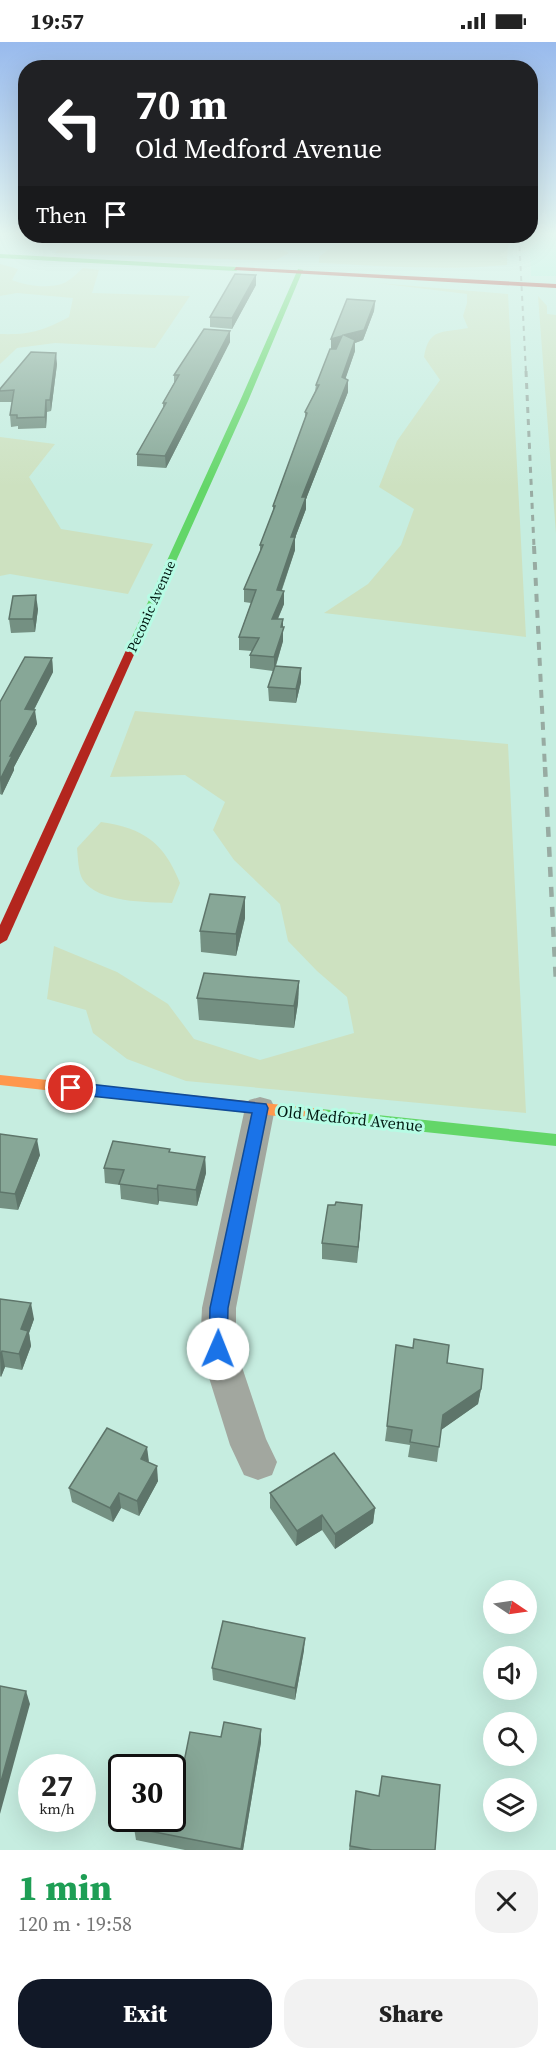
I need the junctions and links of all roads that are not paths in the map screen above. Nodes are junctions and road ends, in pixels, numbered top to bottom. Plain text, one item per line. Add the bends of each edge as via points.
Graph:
1 (279, 318) edge
2 (0, 940) edge
3 (0, 1080) edge
4 (260, 1108) junction
5 (556, 1140) edge
6 (258, 1462) dead end

1 - 2 street, Peconic Avenue
3 - 4 street, Old Medford Avenue
4 - 5 street, Old Medford Avenue
4 - 6 street via 219,1308 218,1349

